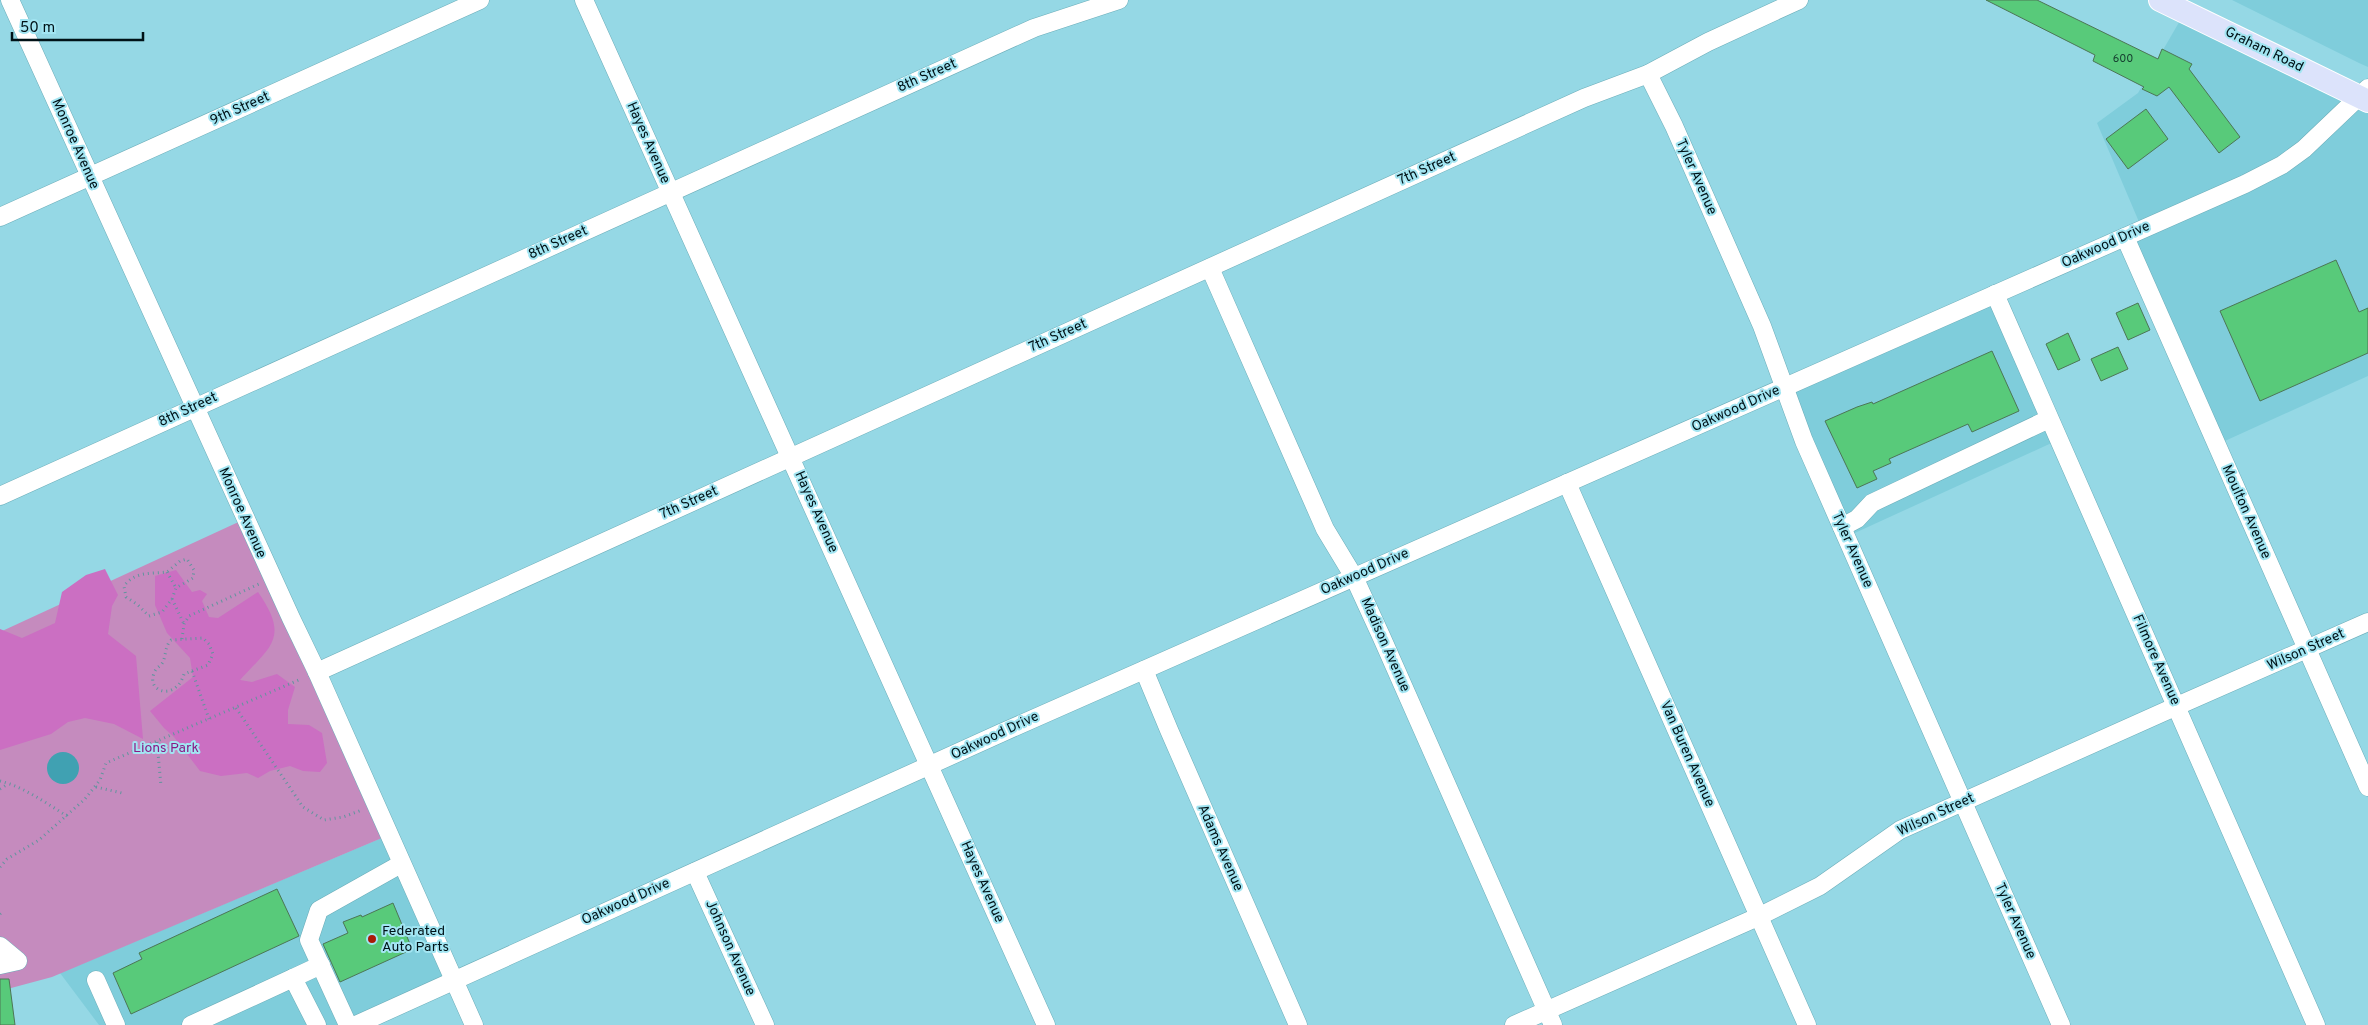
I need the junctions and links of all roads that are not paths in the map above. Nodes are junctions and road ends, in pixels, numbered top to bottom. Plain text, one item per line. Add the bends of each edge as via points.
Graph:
1 (10, 0) edge
2 (480, 0) edge
3 (584, 0) edge
4 (1119, 0) edge
5 (1799, 0) edge
6 (2160, 0) edge
7 (1648, 74) junction
8 (2365, 95) edge
9 (90, 176) junction
10 (670, 192) junction
11 (0, 217) edge
12 (2125, 236) junction
13 (1210, 268) junction
14 (1995, 294) junction
15 (1785, 388) junction
16 (194, 407) junction
17 (2049, 419) junction
18 (791, 457) junction
19 (1567, 483) junction
20 (0, 496) edge
21 (1842, 527) junction
22 (1354, 577) junction
23 (2368, 622) edge
24 (2307, 648) junction
25 (1144, 670) junction
26 (309, 675) junction
27 (2177, 706) junction
28 (930, 766) junction
29 (2368, 787) edge
30 (1963, 802) junction
31 (401, 864) junction
32 (695, 872) junction
33 (1760, 916) junction
34 (0, 946) edge
35 (0, 965) edge
36 (321, 965) junction
37 (293, 978) junction
38 (96, 980) dead end
39 (454, 980) junction
40 (1550, 1018) edge
41 (196, 1024) edge
42 (116, 1025) edge
43 (317, 1025) edge
44 (348, 1025) edge
45 (356, 1025) edge
46 (474, 1025) edge
47 (765, 1025) edge
48 (1046, 1025) edge
49 (1298, 1025) edge
50 (1514, 1025) edge
51 (1808, 1025) edge
52 (2061, 1025) edge
53 (2316, 1025) edge

1 - 9 street, Monroe Avenue
2 - 9 street, 9th Street
3 - 10 street, Hayes Avenue
4 - 10 street, 8th Street via 1034,28
5 - 7 street, 7th Street
6 - 8 main road, Graham Road
7 - 13 street, 7th Street via 1584,98
7 - 15 street, Tyler Avenue via 1750,299
8 - 12 street, Oakwood Drive via 2282,165
9 - 11 street, 9th Street
9 - 16 street, Monroe Avenue
10 - 16 street, 8th Street
10 - 18 street, Hayes Avenue
12 - 14 street, Oakwood Drive
12 - 24 street, Moulton Avenue
13 - 18 street, 7th Street
13 - 22 street, Madison Avenue via 1325,529
14 - 15 street, Oakwood Drive
14 - 17 street, Filmore Avenue
15 - 19 street, Oakwood Drive
15 - 21 street, Tyler Avenue via 1804,441
16 - 20 street, 8th Street
16 - 26 street, Monroe Avenue via 272,578
17 - 21 street via 1872,503 1856,520
17 - 27 street, Filmore Avenue
18 - 26 street, 7th Street
18 - 28 street, Hayes Avenue
19 - 22 street, Oakwood Drive
19 - 33 street, Van Buren Avenue
21 - 30 street, Tyler Avenue
22 - 25 street, Oakwood Drive
22 - 40 street, Madison Avenue
23 - 24 street, Wilson Street
24 - 27 street, Wilson Street
24 - 29 street, Moulton Avenue
25 - 28 street, Oakwood Drive
25 - 49 street, Adams Avenue
26 - 31 street, Monroe Avenue
27 - 30 street, Wilson Street
27 - 53 street, Filmore Avenue
28 - 32 street, Oakwood Drive
28 - 48 street, Hayes Avenue
30 - 33 street, Wilson Street via 1900,830 1820,886
30 - 52 street, Tyler Avenue
31 - 36 street via 319,910 310,940
31 - 39 street, Monroe Avenue
32 - 39 street, Oakwood Drive
32 - 47 street, Johnson Avenue
33 - 40 street, Wilson Street
33 - 51 street, Van Buren Avenue
34 - 35 street via 18,961
36 - 37 street
36 - 44 street
37 - 41 street
37 - 43 street
38 - 42 street
39 - 45 street, Oakwood Drive
39 - 46 street, Monroe Avenue
40 - 50 street, Wilson Street

